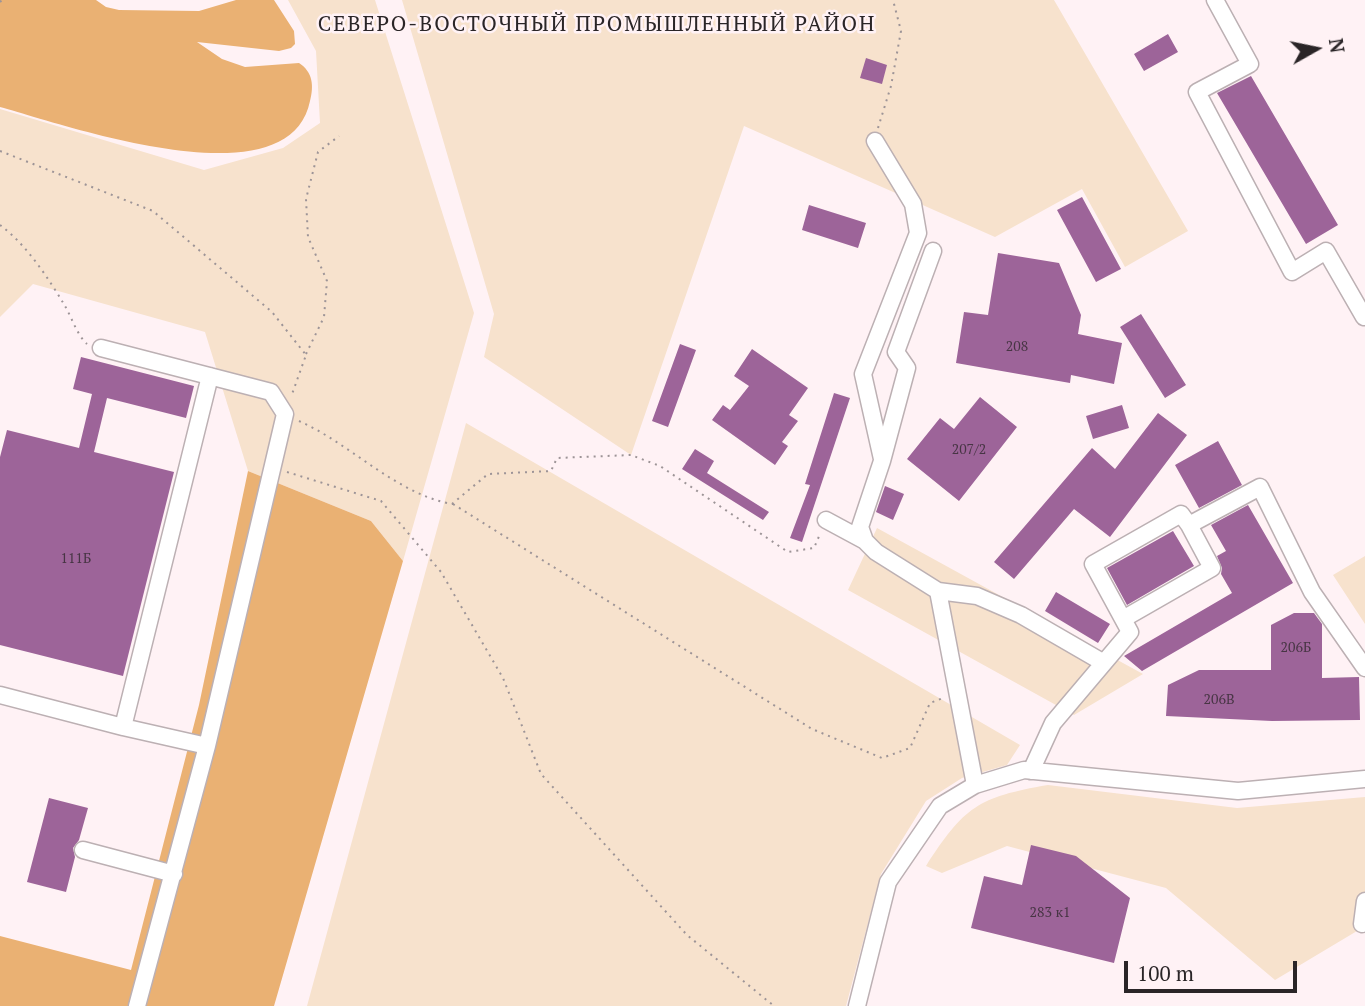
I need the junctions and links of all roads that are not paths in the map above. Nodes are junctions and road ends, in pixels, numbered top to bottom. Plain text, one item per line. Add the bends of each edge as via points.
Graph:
1 (1215, 0) edge
2 (875, 141) road end
3 (933, 251) dead end
4 (1364, 317) edge
5 (101, 348) road end
6 (210, 376) junction
7 (882, 461) junction
8 (827, 520) road end
9 (1189, 525) junction
10 (865, 541) junction
11 (937, 591) junction
12 (1123, 619) junction
13 (1104, 663) junction
14 (1365, 668) edge
15 (0, 695) edge
16 (123, 727) junction
17 (207, 746) junction
18 (1031, 771) junction
19 (1365, 779) edge
20 (975, 785) junction
21 (83, 850) dead end
22 (174, 874) junction
23 (1365, 901) edge
24 (1362, 924) dead end
25 (137, 1006) edge
26 (857, 1006) edge

1 - 4 street via 1250,64 1197,92 1292,272 1326,251
2 - 7 street via 913,204 918,233 863,374
3 - 7 street via 896,352 907,368
5 - 6 street
6 - 16 street
6 - 17 street via 271,392 285,414
7 - 10 street via 860,527
8 - 10 street
9 - 12 street via 1212,568
9 - 12 street via 1181,514 1093,564
9 - 14 street via 1259,487 1312,592
10 - 11 street
11 - 13 street via 976,596 1021,615
11 - 20 street
12 - 13 street via 1130,632
13 - 18 street via 1053,723
15 - 16 street
16 - 17 street
17 - 22 street
18 - 19 street via 1238,791
18 - 20 street
20 - 26 street via 940,806 888,882
21 - 22 street
22 - 25 street
23 - 24 street

